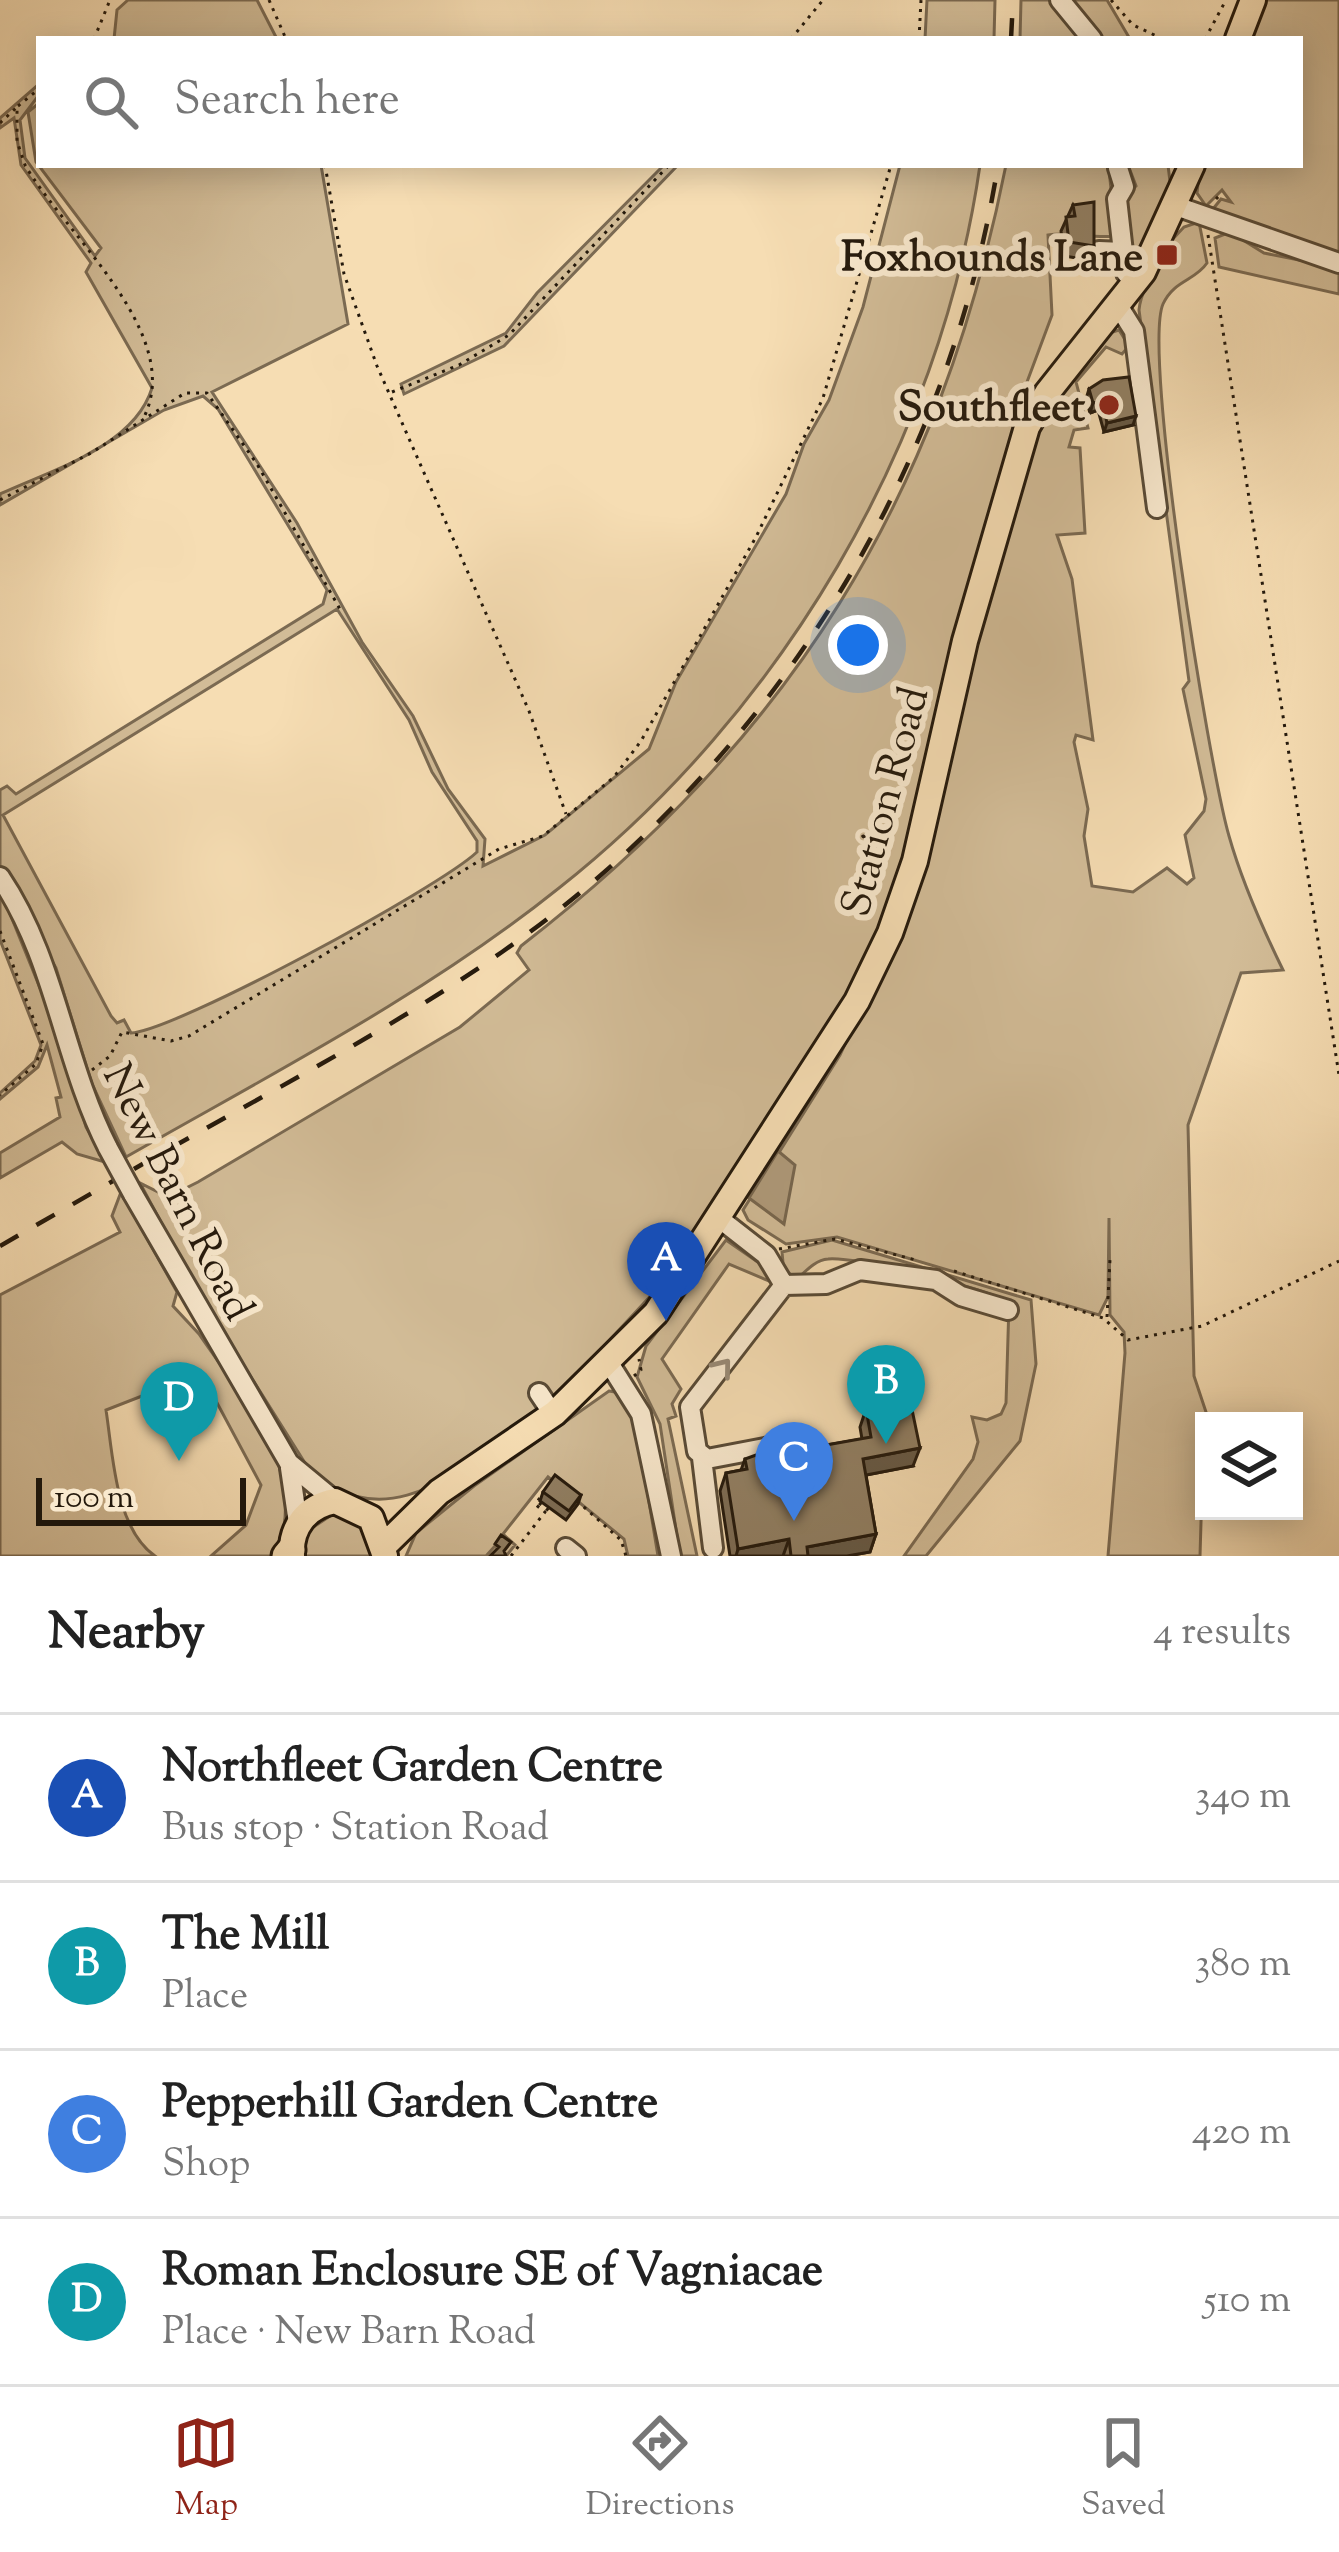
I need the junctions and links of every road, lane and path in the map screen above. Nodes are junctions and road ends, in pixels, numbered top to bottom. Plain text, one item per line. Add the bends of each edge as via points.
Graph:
1 (110, 0) edge
2 (269, 0) edge
3 (823, 0) edge
4 (921, 0) edge
5 (1060, 0) edge
6 (1111, 0) edge
7 (1226, 0) edge
8 (1253, 0) edge
9 (95, 36) edge
10 (285, 36) edge
11 (793, 36) edge
12 (919, 36) edge
13 (1090, 36) edge
14 (1157, 36) edge
15 (1207, 36) edge
16 (1239, 36) edge
17 (36, 91) edge
18 (17, 107) junction
19 (0, 123) edge
20 (326, 168) edge
21 (666, 168) edge
22 (891, 168) edge
23 (1118, 168) edge
24 (1191, 168) edge
25 (1218, 197) dead end
26 (1176, 206) junction
27 (1205, 217) junction
28 (1099, 251) edge
29 (1123, 251) junction
30 (1339, 263) edge
31 (1136, 282) junction
32 (1119, 308) junction
33 (389, 394) junction
34 (144, 419) junction
35 (0, 500) edge
36 (1157, 508) dead end
37 (340, 609) dead end
38 (567, 816) junction
39 (0, 877) edge
40 (0, 931) edge
41 (1339, 1076) edge
42 (88, 1078) dead end
43 (0, 1095) edge
44 (720, 1219) junction
45 (768, 1257) junction
46 (1110, 1259) dead end
47 (919, 1261) dead end
48 (1339, 1262) edge
49 (940, 1267) dead end
50 (784, 1285) junction
51 (1007, 1310) dead end
52 (1106, 1319) junction
53 (609, 1363) junction
54 (796, 1442) dead end
55 (702, 1458) junction
56 (290, 1463) junction
57 (549, 1484) edge
58 (457, 1488) junction
59 (565, 1492) edge
60 (537, 1502) junction
61 (346, 1505) junction
62 (553, 1514) dead end
63 (292, 1546) edge
64 (712, 1548) dead end
65 (384, 1551) edge
66 (511, 1556) edge
67 (626, 1556) edge
68 (671, 1556) edge

1 - 9 path
2 - 10 path
3 - 11 path
4 - 12 path
5 - 13 street
6 - 14 path
7 - 15 path
8 - 16 main road
17 - 18 path
18 - 19 path
18 - 34 path via 22,160 150,352 155,390
20 - 33 path via 344,274
21 - 33 path via 509,335
22 - 38 path via 823,398 756,537 631,757
23 - 29 street
24 - 26 main road, Station Road
25 - 27 street
26 - 27 street
26 - 31 main road, Station Road
27 - 30 street
27 - 41 path
28 - 29 street
29 - 31 street
31 - 32 main road, Station Road
32 - 36 street via 1134,331
32 - 44 main road, Station Road via 1033,413 965,641 898,912 857,1001
33 - 38 path
34 - 35 path
34 - 37 path via 188,392 212,398
38 - 42 path via 188,1036 171,1041 122,1032
39 - 56 street, New Barn Road, bridge via 39,948 108,1148
40 - 43 path via 43,1044 36,1064
44 - 45 street
44 - 53 main road, Station Road via 673,1292
45 - 47 path via 830,1238
45 - 50 street
46 - 52 path
48 - 52 path via 1198,1327 1126,1340
49 - 52 path
50 - 51 street via 826,1284 860,1270 936,1280
55 -> 50 street via 690,1407
53 - 58 main road, Station Road via 546,1404
53 - 68 street via 641,1414
54 - 55 street
55 - 64 street
56 - 61 street, New Barn Road
56 - 63 street, New Barn Road
57 - 60 path
58 - 61 main road, Station Road via 398,1506
58 - 65 main road, Station Road
59 - 67 path via 620,1539
60 - 62 path
60 - 66 path via 544,1512
61 - 63 main road via 310,1510
61 - 65 main road via 373,1521

